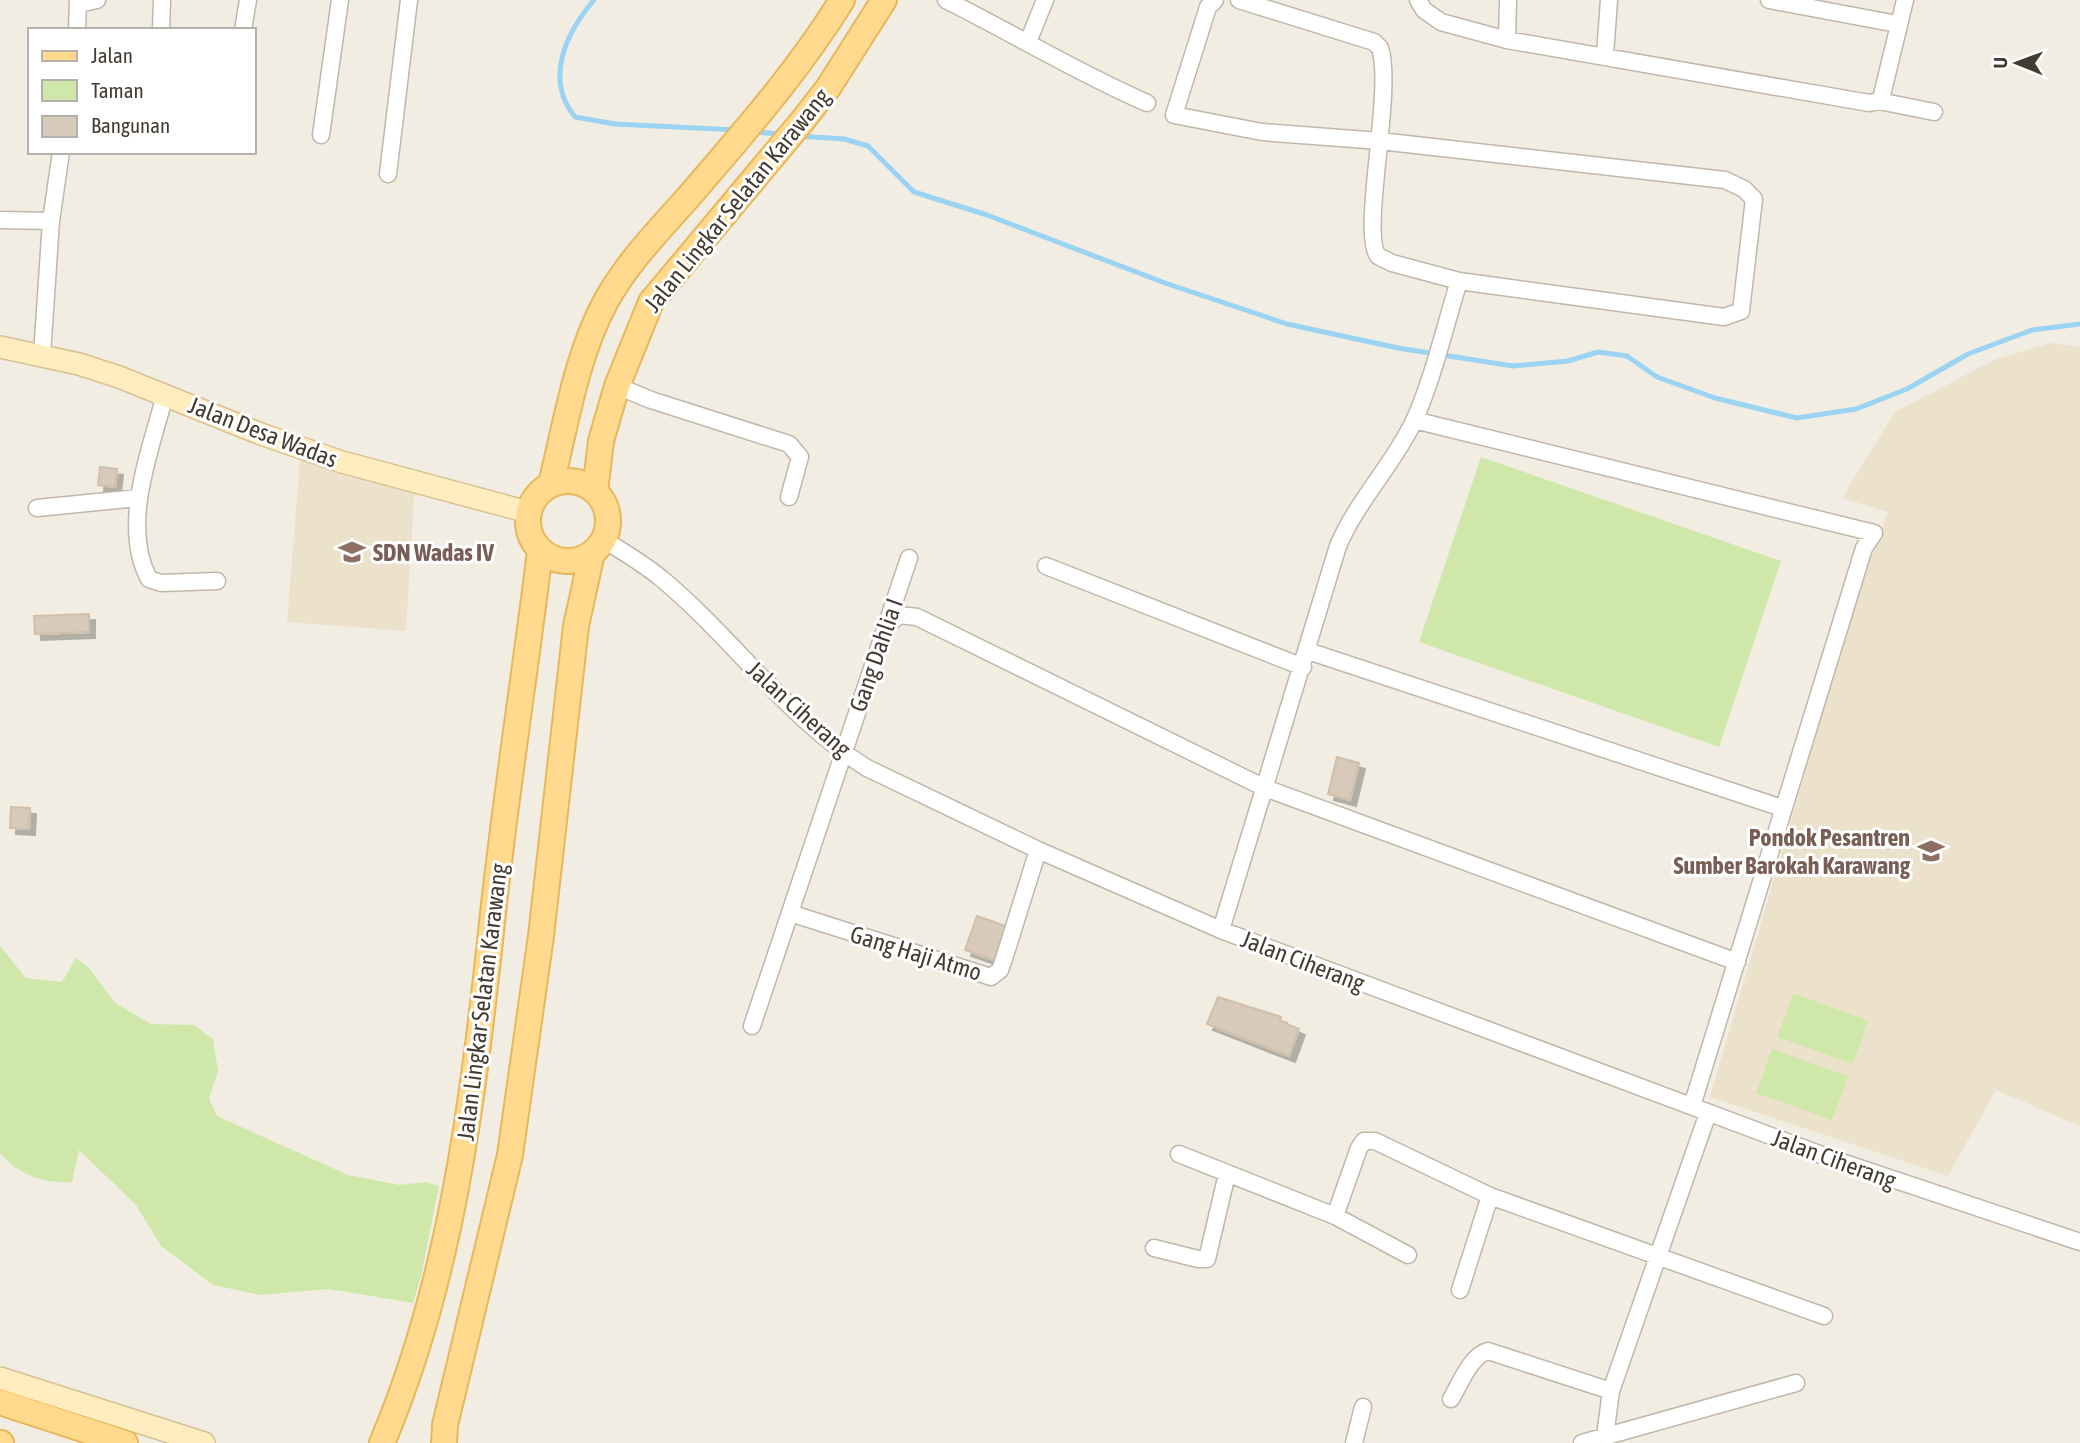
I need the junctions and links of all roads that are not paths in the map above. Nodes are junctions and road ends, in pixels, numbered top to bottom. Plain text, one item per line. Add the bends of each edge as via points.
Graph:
1 (97, 0) edge
2 (162, 0) edge
3 (248, 0) edge
4 (341, 0) edge
5 (409, 0) edge
6 (842, 0) edge
7 (884, 0) edge
8 (946, 0) edge
9 (1045, 0) edge
10 (1215, 0) edge
11 (1239, 0) edge
12 (1418, 0) edge
13 (1508, 0) edge
14 (1609, 0) edge
15 (1769, 0) edge
16 (1905, 0) edge
17 (79, 2) edge
18 (1897, 24) junction
19 (77, 28) edge
20 (161, 28) edge
21 (243, 28) edge
22 (1507, 40) junction
23 (1028, 41) junction
24 (1605, 55) junction
25 (1879, 101) junction
26 (1147, 103) dead end
27 (1934, 112) dead end
28 (320, 135) dead end
29 (1380, 141) junction
30 (61, 154) edge
31 (388, 174) dead end
32 (0, 220) edge
33 (51, 220) junction
34 (1459, 281) junction
35 (0, 347) edge
36 (42, 355) junction
37 (617, 386) junction
38 (165, 394) junction
39 (1414, 420) junction
40 (551, 484) junction
41 (595, 491) junction
42 (789, 497) dead end
43 (138, 499) junction
44 (37, 508) dead end
45 (528, 512) junction
46 (598, 546) junction
47 (540, 551) junction
48 (909, 558) dead end
49 (1046, 566) dead end
50 (217, 581) dead end
51 (887, 626) junction
52 (1306, 659) junction
53 (843, 753) junction
54 (1265, 788) junction
55 (1782, 808) junction
56 (1038, 850) junction
57 (790, 913) junction
58 (1221, 930) junction
59 (1737, 962) junction
60 (752, 1026) dead end
61 (1692, 1106) junction
62 (1708, 1113) junction
63 (1179, 1154) dead end
64 (1227, 1174) junction
65 (1490, 1196) junction
66 (1335, 1216) junction
67 (2080, 1242) edge
68 (1154, 1248) dead end
69 (1408, 1255) dead end
70 (1657, 1255) junction
71 (1460, 1290) dead end
72 (1824, 1316) dead end
73 (0, 1378) edge
74 (1796, 1382) dead end
75 (1611, 1391) junction
76 (1451, 1399) dead end
77 (0, 1402) edge
78 (1363, 1407) dead end
79 (1605, 1436) junction
80 (125, 1443) edge
81 (204, 1443) edge
82 (382, 1443) edge
83 (444, 1443) edge
84 (1354, 1443) edge
85 (1582, 1443) edge

1 - 17 street
2 - 20 street
3 - 21 street
4 - 28 street
5 - 31 street
6 - 40 main road, Jalan Lingkar Selatan Karawang via 755,121 630,265 606,301 576,383
7 - 37 main road, Jalan Lingkar Selatan Karawang via 828,88 651,302
8 - 23 street
9 - 23 street
10 - 29 street via 1208,7 1174,115 1262,132
11 - 29 street via 1377,45 1381,52
12 - 22 street via 1441,22
13 - 22 street
14 - 24 street
15 - 18 street
16 - 18 street
17 - 19 street
18 - 25 street
22 - 24 street
23 - 26 street via 1097,81
24 - 25 street via 1839,99
25 - 27 street
29 - 34 street via 1371,238 1374,250 1392,263
29 - 34 street via 1726,180 1754,199 1743,301 1735,315
30 - 33 street
32 - 33 street
33 - 36 street
34 - 39 street
35 - 36 main road, Jalan Desa Wadas
36 - 38 main road, Jalan Desa Wadas
37 - 41 main road, Jalan Lingkar Selatan Karawang via 601,441
37 - 42 street via 789,444 800,457
38 - 43 street
38 - 45 main road, Jalan Desa Wadas via 342,463
39 - 52 street via 1346,527
39 - 55 street via 1874,533 1856,571
40 - 41 main road via 580,483
40 - 45 main road via 533,500
41 - 46 main road via 605,506 608,523
43 - 44 street
43 - 50 street via 137,526 149,579 161,583
45 - 47 main road via 529,533
46 - 47 main road via 580,560 566,562
46 - 53 street, Jalan Ciherang via 665,581 774,692
46 - 83 main road, Jalan Lingkar Selatan Karawang via 576,626 541,936 510,1155
47 - 82 main road, Jalan Lingkar Selatan Karawang via 468,1124 440,1264
48 - 51 street, Gang Dahlia I
49 - 52 street
51 - 53 street, Gang Dahlia I
51 - 54 street via 900,615 917,617
52 - 54 street
52 - 55 street
53 - 56 street, Jalan Ciherang
53 - 57 street, Gang Dahlia I
54 - 58 street
54 - 59 street
55 - 59 street
56 - 57 street, Gang Haji Atmo via 1003,962 991,977
56 - 58 street, Jalan Ciherang
57 - 60 street, Gang Dahlia I
58 - 61 street, Jalan Ciherang
59 - 61 street
61 - 62 street, Jalan Ciherang
62 - 67 street, Jalan Ciherang via 1964,1206
62 - 70 street
63 - 64 street
64 - 66 street
64 - 68 street via 1207,1259
65 - 66 street via 1370,1140 1359,1148
65 - 70 street
65 - 71 street
66 - 69 street
70 - 72 street
70 - 75 street
73 - 81 main road
74 - 79 street
75 - 76 street via 1488,1351 1474,1362
75 - 79 street
77 - 80 main road
78 - 84 street
79 - 85 street

